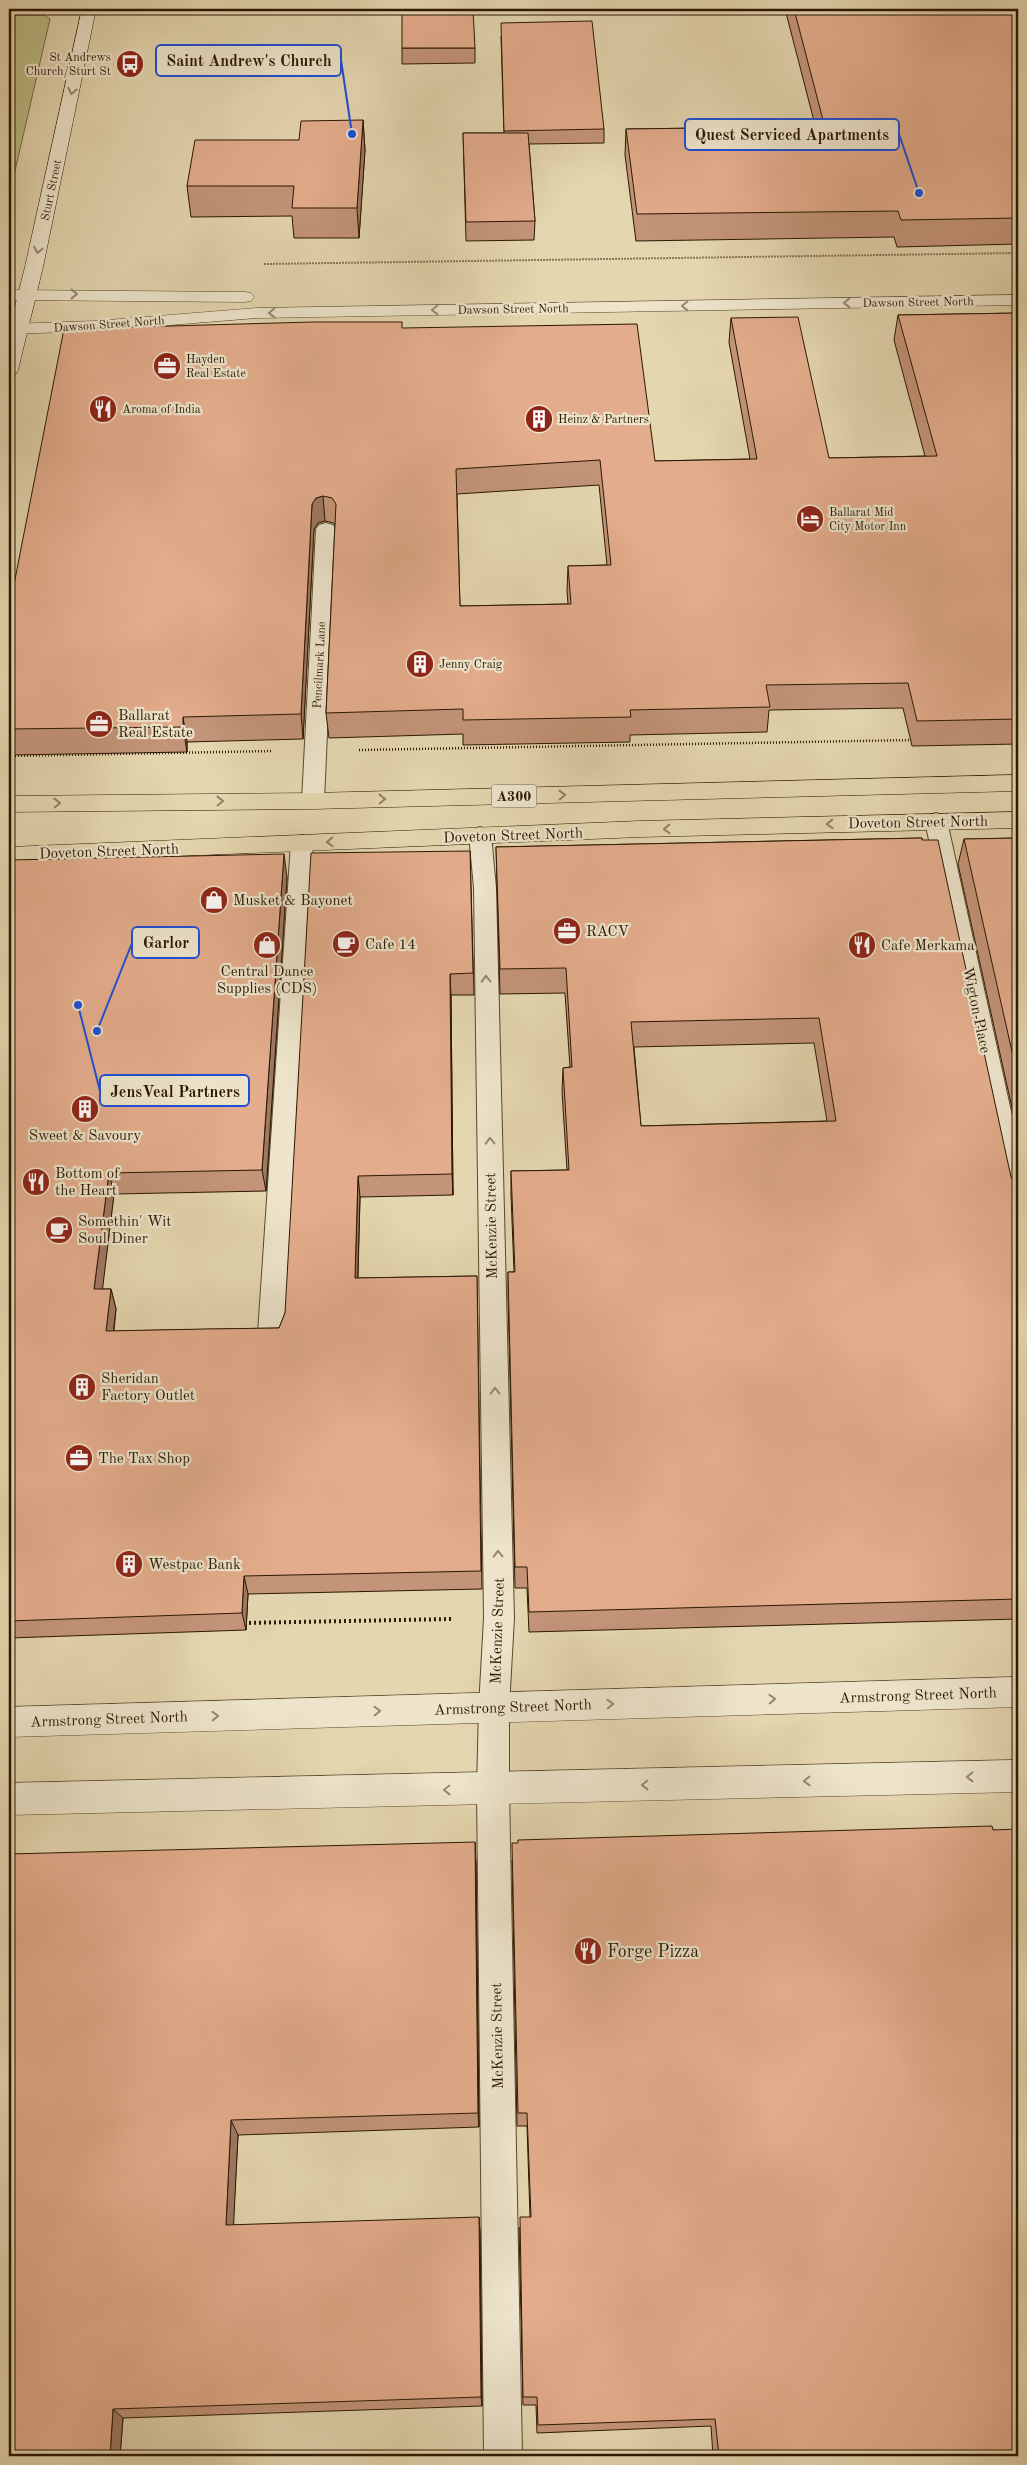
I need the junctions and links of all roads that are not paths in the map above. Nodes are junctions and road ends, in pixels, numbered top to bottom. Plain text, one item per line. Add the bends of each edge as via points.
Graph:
1 (89, 9) edge
2 (1018, 285) edge
3 (17, 294) edge
4 (1018, 300) edge
5 (13, 329) edge
6 (9, 370) edge
7 (326, 529) edge
8 (1018, 784) edge
9 (314, 800) junction
10 (9, 804) edge
11 (1018, 820) edge
12 (936, 821) junction
13 (480, 836) junction
14 (302, 843) junction
15 (9, 855) edge
16 (1018, 1200) edge
17 (272, 1333) edge
18 (1018, 1692) edge
19 (494, 1707) junction
20 (9, 1722) edge
21 (1018, 1776) edge
22 (493, 1789) junction
23 (9, 1800) edge
24 (503, 2456) edge

1 -> 3 street, Sturt Street via 34,267
3 -> 2 street, Dawson Street North via 303,297
3 - 5 street, Sturt Street
4 -> 5 street, Dawson Street North via 257,313
5 - 6 street, Sturt Street
7 - 9 lane, Pencilmark Lane
9 -> 8 highway, A300
10 -> 9 highway, A300
11 - 12 highway, Doveton Street North
12 -> 13 highway, Doveton Street North
12 - 16 lane, Wigton Place
13 -> 14 highway, Doveton Street North
19 -> 13 lane, McKenzie Street via 499,1618 485,888
14 - 15 highway, Doveton Street North
14 - 17 lane
19 -> 18 street, Armstrong Street North
20 -> 19 street, Armstrong Street North
19 - 22 lane, McKenzie Street
21 -> 22 street
22 -> 23 street
22 - 24 lane, McKenzie Street

